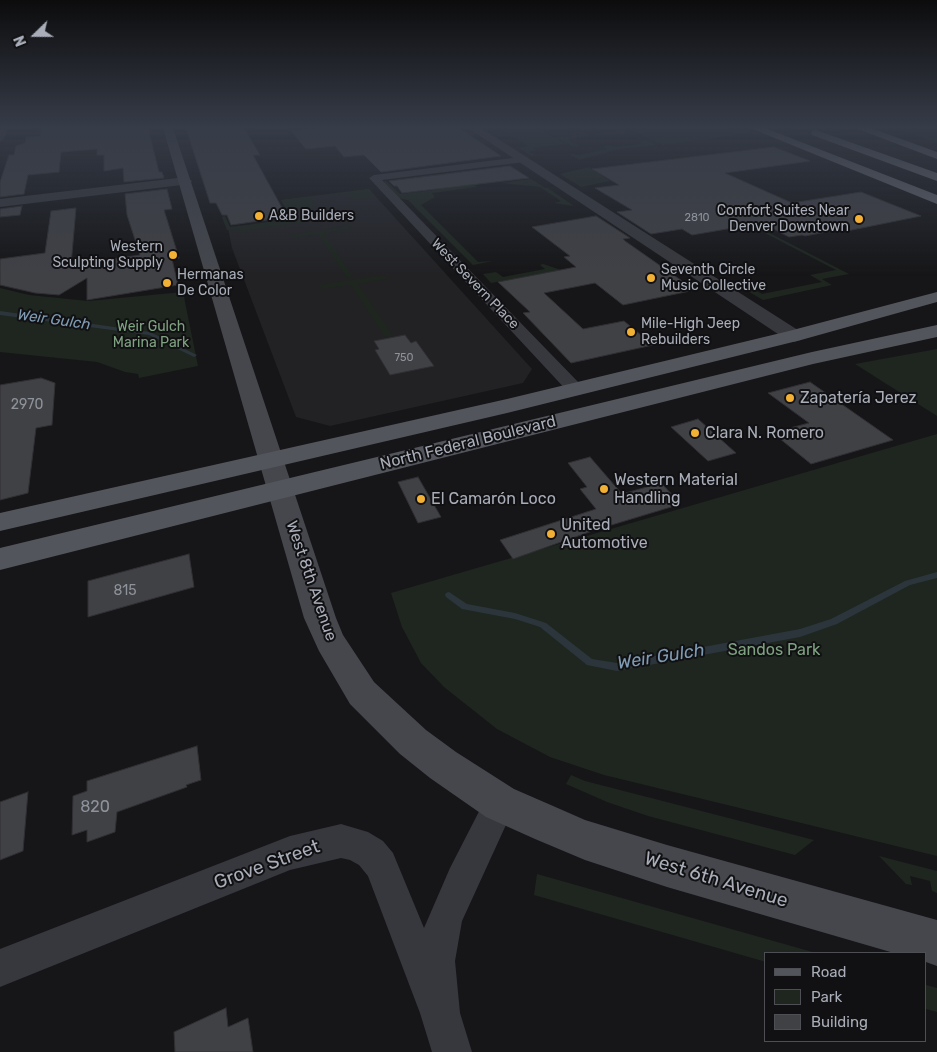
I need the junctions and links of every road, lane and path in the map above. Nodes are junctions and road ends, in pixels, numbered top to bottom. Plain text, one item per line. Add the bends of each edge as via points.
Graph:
1 (185, 177) edge
2 (381, 177) edge
3 (548, 177) edge
4 (879, 177) edge
5 (911, 177) edge
6 (186, 181) junction
7 (937, 187) edge
8 (937, 200) edge
9 (0, 203) edge
10 (937, 297) edge
11 (937, 331) edge
12 (794, 336) junction
13 (796, 362) junction
14 (576, 389) junction
15 (272, 461) junction
16 (281, 490) junction
17 (0, 522) edge
18 (0, 559) edge
19 (500, 803) junction
20 (937, 944) edge
21 (0, 968) edge
22 (440, 1013) junction
23 (452, 1052) edge

1 - 6 main road, West 8th Avenue
2 - 14 street, West Severn Place via 374,178
3 - 12 street
4 - 8 highway
5 - 7 highway
6 - 9 street
6 - 15 main road, West 8th Avenue
10 - 12 main road, North Federal Boulevard
11 - 13 main road, North Federal Boulevard
12 - 13 main road
12 - 14 main road, North Federal Boulevard
13 - 16 main road, North Federal Boulevard
14 - 15 main road, North Federal Boulevard
15 - 16 main road, West 8th Avenue
15 - 17 main road, North Federal Boulevard
16 - 18 main road, North Federal Boulevard
16 - 19 main road, West 8th Avenue via 320,618 330,642 362,693 413,742
19 - 20 main road, West 6th Avenue via 585,840
19 - 22 street via 444,921 436,961
21 - 22 street, Grove Street via 290,853 341,841 356,844 371,853 381,865
22 - 23 street

